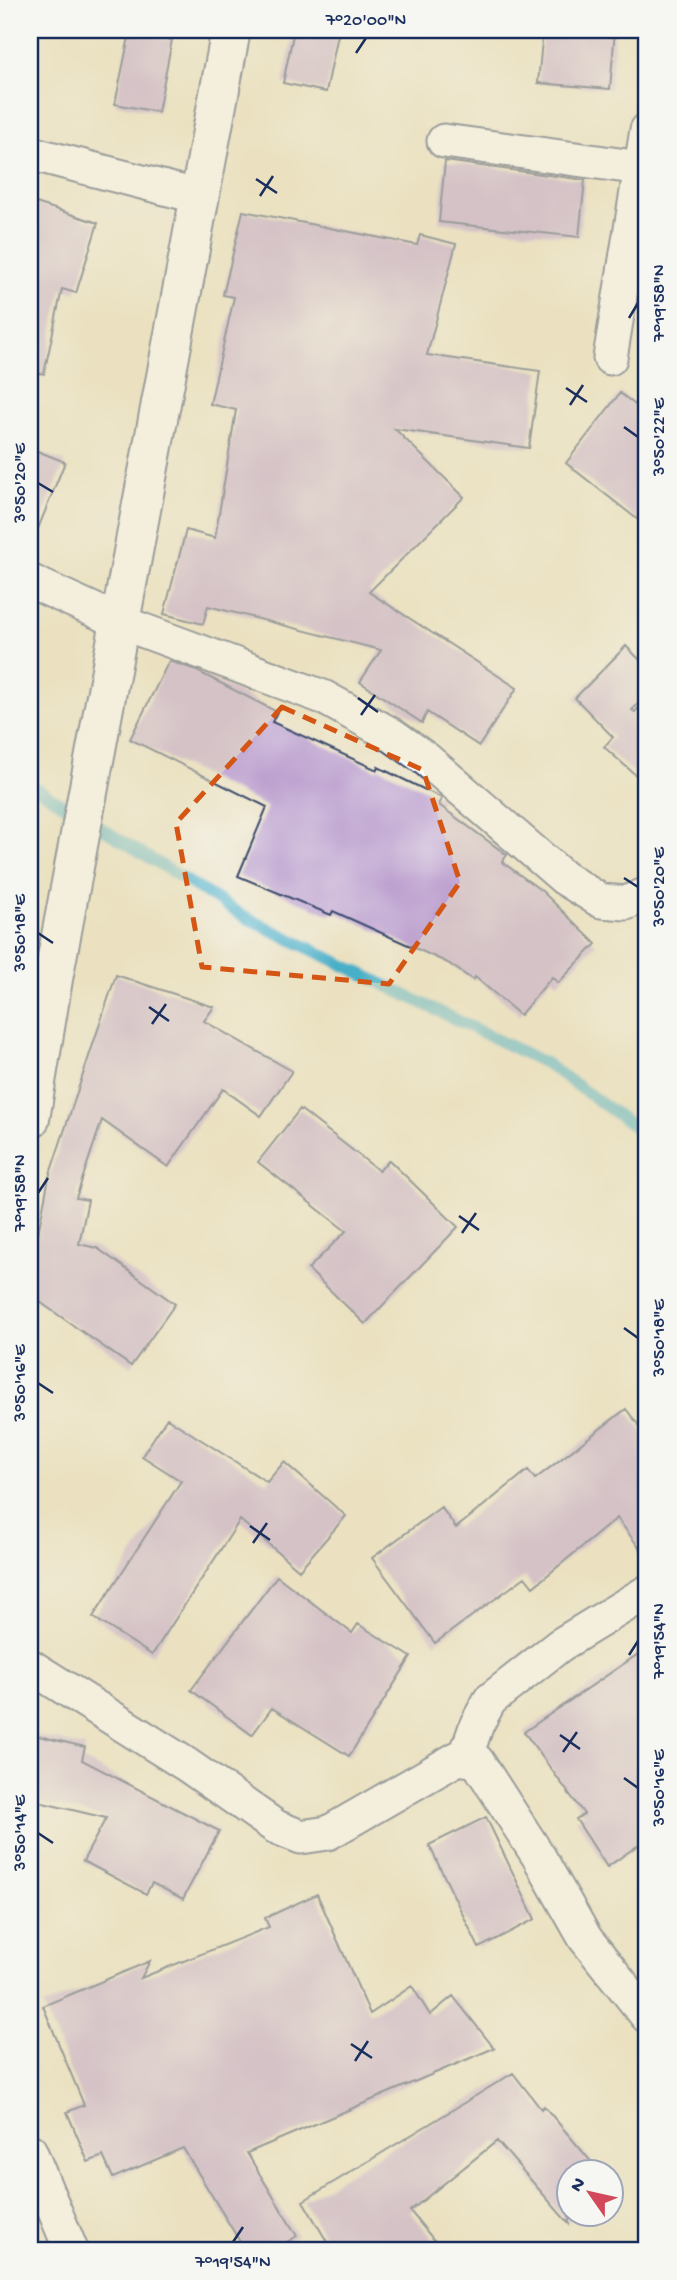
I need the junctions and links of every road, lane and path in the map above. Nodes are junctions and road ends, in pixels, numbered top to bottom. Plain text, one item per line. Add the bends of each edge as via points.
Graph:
1 (231, 30) edge
2 (647, 130) edge
3 (444, 141) dead end
4 (30, 153) edge
5 (641, 168) junction
6 (200, 197) junction
7 (610, 358) dead end
8 (30, 581) edge
9 (120, 622) junction
10 (647, 894) edge
11 (41, 983) edge
12 (30, 1119) edge
13 (647, 1592) edge
14 (30, 1666) edge
15 (465, 1758) junction
16 (647, 2016) edge
17 (30, 2151) edge
18 (71, 2250) edge

1 - 6 street
2 - 5 street
3 - 5 street
4 - 6 street
5 - 7 street
6 - 9 street
8 - 9 street
9 - 10 street via 323,697 392,735 564,878 601,901 626,904
9 - 11 street
11 - 12 street
13 - 15 street via 561,1645 490,1700
14 - 15 street via 276,1827 301,1837 328,1833
15 - 16 street via 477,1760 585,1938
17 - 18 street

